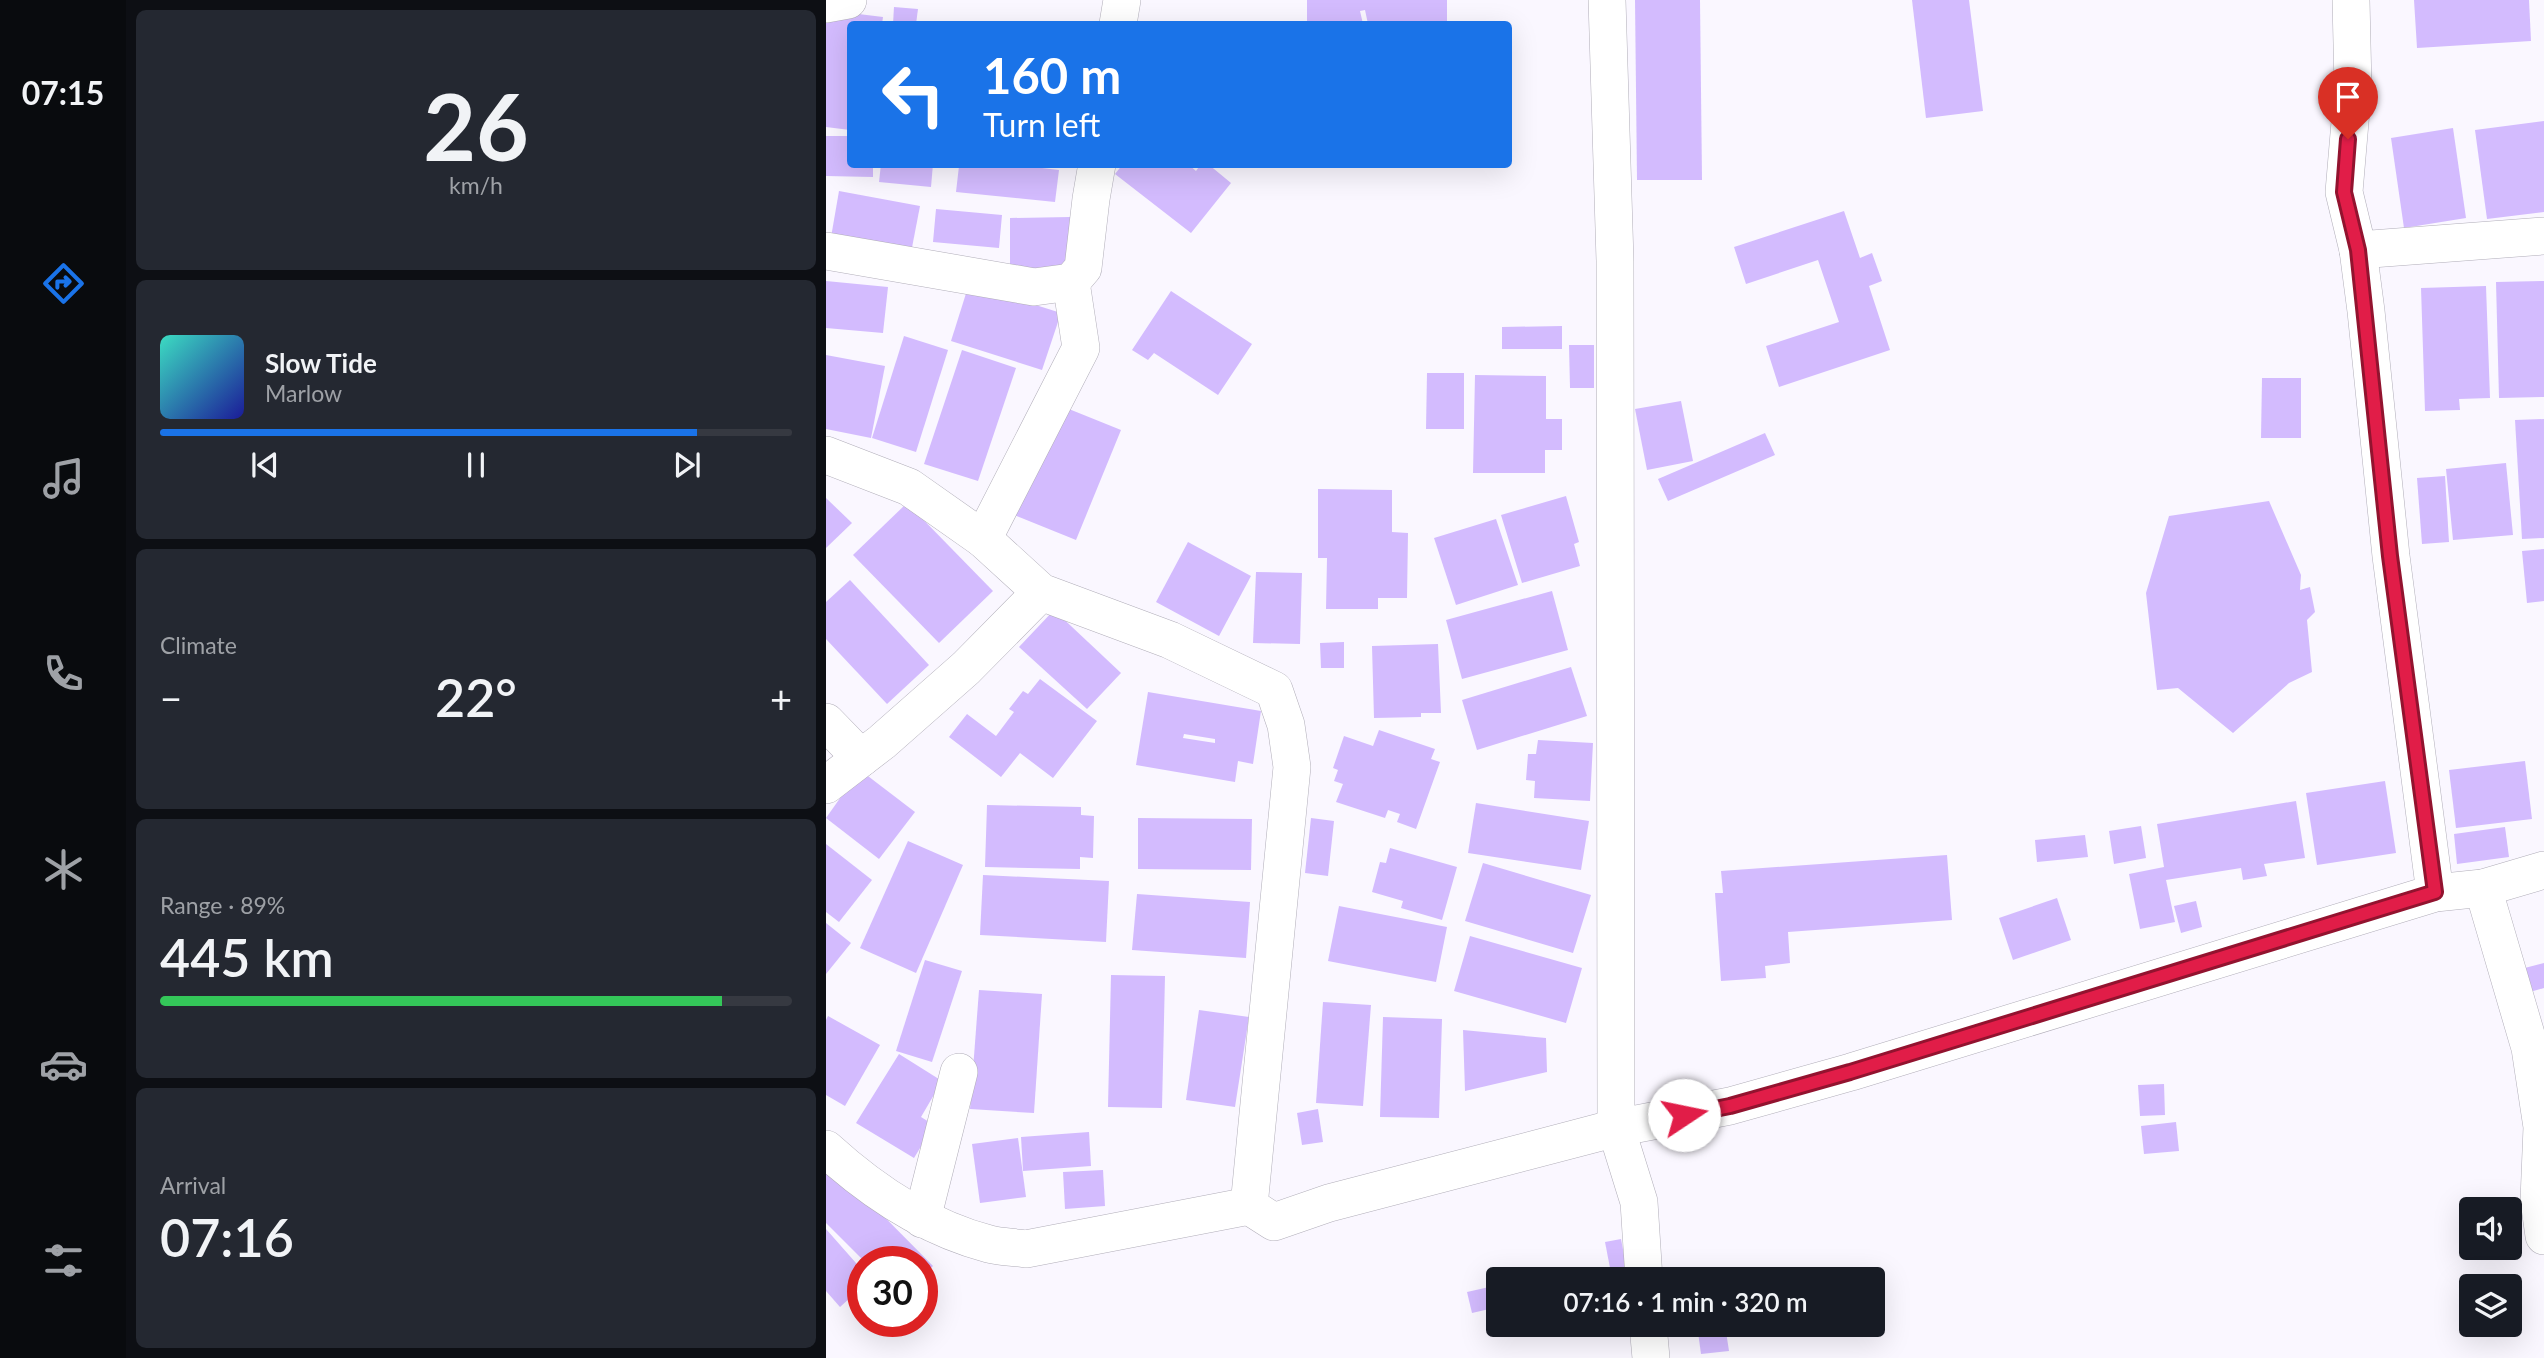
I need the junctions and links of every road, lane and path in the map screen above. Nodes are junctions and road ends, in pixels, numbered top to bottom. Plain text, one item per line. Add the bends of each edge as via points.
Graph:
1 (848, 0) edge
2 (1122, 0) edge
3 (1607, 0) edge
4 (2351, 0) edge
5 (826, 4) edge
6 (1118, 21) edge
7 (1096, 168) edge
8 (2544, 236) edge
9 (2358, 250) junction
10 (826, 251) edge
11 (1071, 282) junction
12 (826, 455) edge
13 (983, 540) junction
14 (1041, 592) junction
15 (826, 722) edge
16 (861, 758) junction
17 (826, 785) edge
18 (2544, 870) edge
19 (2483, 888) junction
20 (2435, 892) junction
21 (959, 1072) dead end
22 (1616, 1128) junction
23 (826, 1150) edge
24 (1249, 1206) junction
25 (922, 1219) junction
26 (2544, 1236) edge
27 (1643, 1267) edge
28 (1649, 1337) edge
29 (1651, 1358) edge

1 - 5 street
2 - 6 street
3 - 22 street via 1615,261
4 - 9 street via 2353,87 2344,192
7 - 11 street via 1083,268
8 - 9 street
9 - 20 street via 2390,556
10 - 11 street via 1034,287
11 - 13 street via 1081,348
12 - 13 street via 909,487
13 - 14 street
14 - 16 street via 966,668
14 - 24 street via 1170,640 1274,690 1286,725 1292,767
15 - 16 street
16 - 17 street
18 - 19 street
19 - 20 street
19 - 26 street via 2530,1048 2542,1127 2539,1200
20 - 22 street via 1850,1072 1730,1106
21 - 25 street
22 - 24 street via 1329,1203 1274,1222
22 - 27 street via 1639,1202
23 - 25 street via 853,1174
24 - 25 street via 1026,1249 989,1245
28 - 29 street

